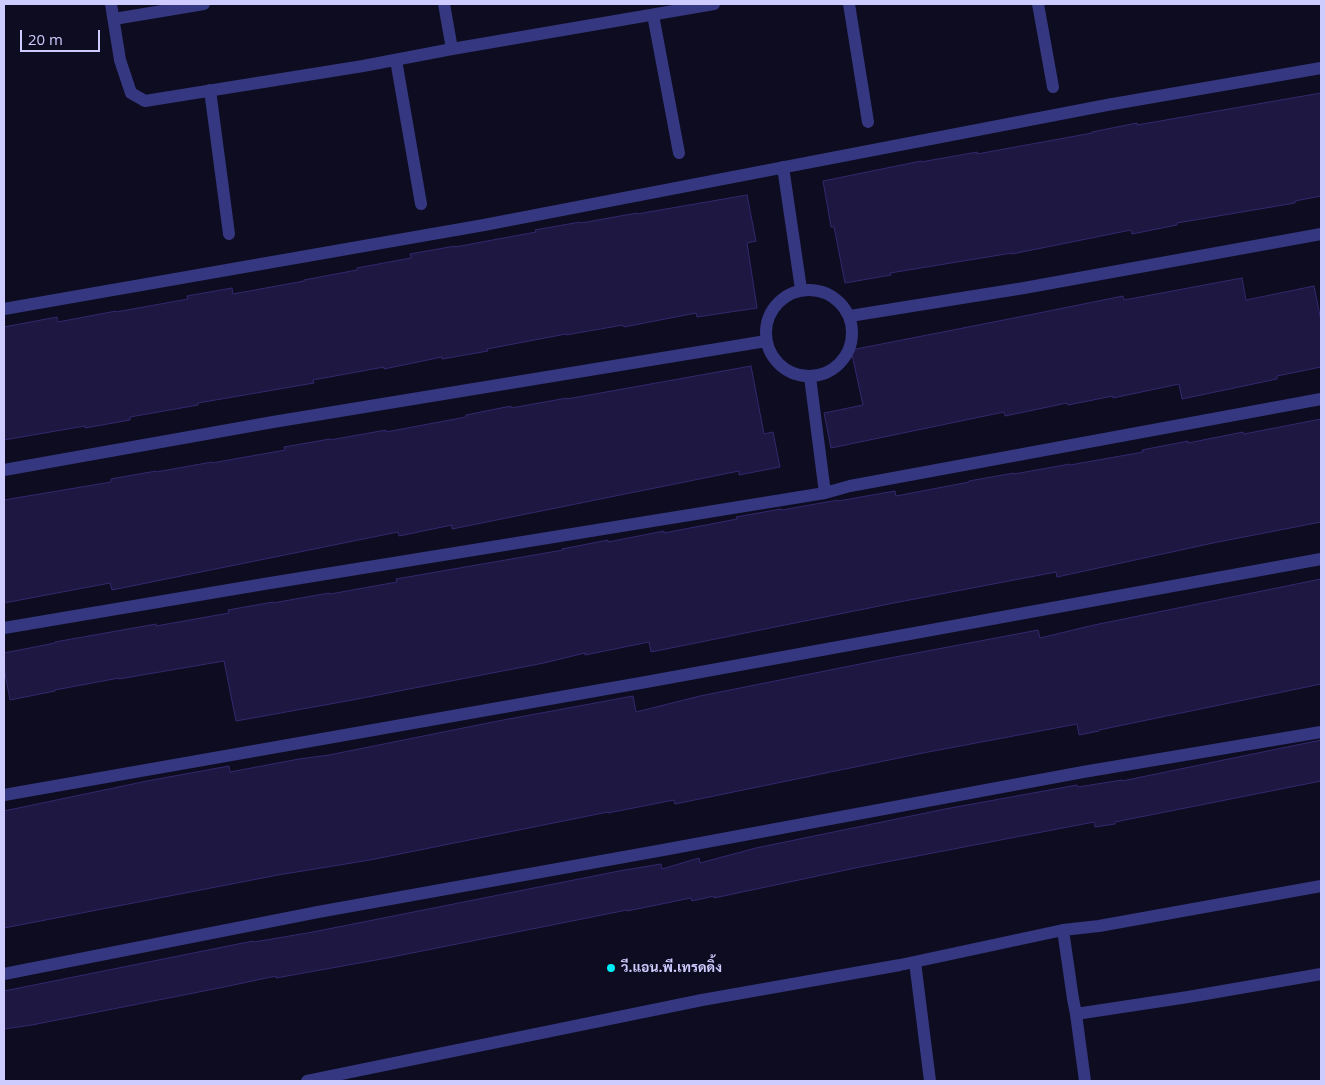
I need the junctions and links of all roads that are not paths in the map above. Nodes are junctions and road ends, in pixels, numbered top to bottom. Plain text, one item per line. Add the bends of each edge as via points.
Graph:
1 (111, 4) edge
2 (204, 4) edge
3 (444, 4) edge
4 (714, 4) edge
5 (849, 4) edge
6 (1038, 4) edge
7 (653, 15) junction
8 (114, 19) junction
9 (452, 49) junction
10 (396, 60) junction
11 (1321, 68) edge
12 (1053, 87) dead end
13 (210, 90) junction
14 (868, 122) dead end
15 (679, 153) dead end
16 (783, 167) junction
17 (421, 204) dead end
18 (229, 234) dead end
19 (1321, 234) edge
20 (801, 290) junction
21 (4, 309) edge
22 (850, 316) junction
23 (766, 341) junction
24 (810, 376) junction
25 (1321, 399) edge
26 (4, 470) edge
27 (825, 492) junction
28 (1321, 559) edge
29 (4, 628) edge
30 (1321, 732) edge
31 (4, 794) edge
32 (1321, 886) edge
33 (1063, 930) junction
34 (915, 962) junction
35 (4, 974) edge
36 (1321, 974) edge
37 (1076, 1014) junction
38 (307, 1081) edge
39 (930, 1081) edge
40 (1085, 1081) edge

1 - 8 street
2 - 8 street
3 - 9 street
4 - 7 street
5 - 14 street
6 - 12 street
7 - 9 street
7 - 15 street
8 - 13 street via 120,60 131,93 145,101
9 - 10 street
10 - 13 street
10 - 17 street
11 - 16 street
13 - 18 street
16 - 20 street
16 - 21 street via 494,223
19 - 22 street
20 - 22 street via 830,294 842,303
20 - 23 street via 785,296 773,308 766,324
22 - 24 street via 853,333 850,349 841,363 827,373
23 - 24 street via 771,355 782,367 795,374
23 - 26 street
24 - 27 street
25 - 27 street
27 - 29 street
28 - 31 street via 646,682
30 - 35 street via 1083,772 318,912
32 - 33 street
33 - 34 street
33 - 37 street
34 - 38 street via 702,1000
34 - 39 street
36 - 37 street
37 - 40 street

